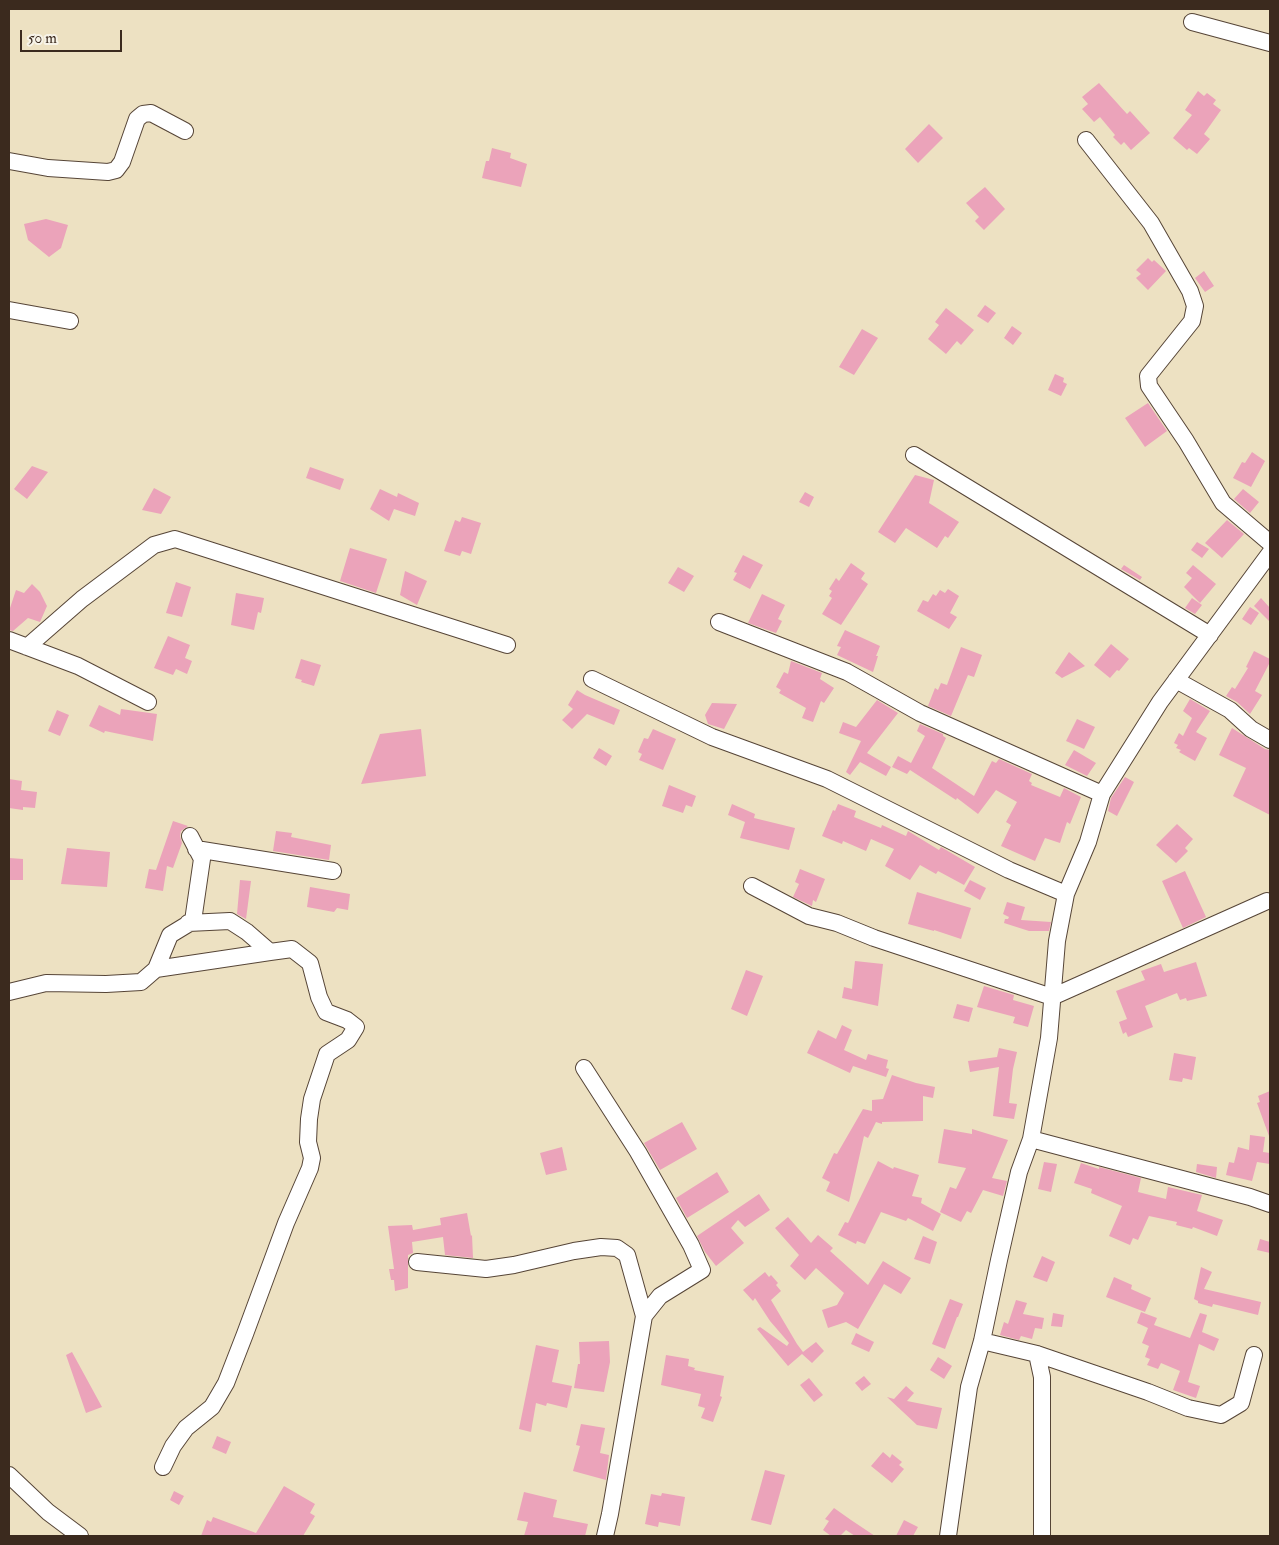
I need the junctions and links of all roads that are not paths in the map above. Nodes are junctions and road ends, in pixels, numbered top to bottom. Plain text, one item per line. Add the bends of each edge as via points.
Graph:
1 (1192, 22) dead end
2 (1270, 43) edge
3 (185, 131) dead end
4 (1086, 140) dead end
5 (9, 161) edge
6 (9, 310) edge
7 (70, 321) dead end
8 (914, 455) dead end
9 (1270, 542) edge
10 (1270, 553) edge
11 (719, 622) dead end
12 (1210, 635) junction
13 (9, 640) edge
14 (507, 645) dead end
15 (27, 647) junction
16 (592, 679) dead end
17 (1176, 680) junction
18 (148, 702) dead end
19 (1270, 740) edge
20 (1102, 794) junction
21 (333, 872) dead end
22 (752, 886) dead end
23 (1066, 894) junction
24 (1267, 901) dead end
25 (188, 923) junction
26 (270, 952) junction
27 (156, 969) junction
28 (9, 992) edge
29 (1052, 997) junction
30 (584, 1068) dead end
31 (1031, 1140) junction
32 (1270, 1204) edge
33 (417, 1262) dead end
34 (644, 1316) junction
35 (982, 1341) junction
36 (1037, 1354) junction
37 (1254, 1355) dead end
38 (163, 1467) dead end
39 (9, 1475) edge
40 (80, 1536) edge
41 (605, 1536) edge
42 (948, 1536) edge
43 (1042, 1536) edge

1 - 2 street
3 - 5 street via 151,113 143,114 136,120 122,162 116,170 108,172 48,168
4 - 9 street via 1151,223 1190,291 1195,306 1192,321 1148,376 1149,386 1223,503
6 - 7 street
8 - 12 street
10 - 12 street
11 - 20 street via 847,672 920,713
12 - 17 street
13 - 15 street
14 - 15 street via 175,540 154,545 82,599
15 - 18 street via 78,666
16 - 23 street via 712,737 827,779 1009,870
17 - 19 street via 1230,710 1251,729
17 - 20 street
20 - 23 street via 1088,842
21 - 25 street via 193,843 202,859 192,921
22 - 29 street via 809,916
23 - 29 street via 1057,941
24 - 29 street
25 - 26 street via 230,921
25 - 27 street via 170,935
26 - 27 street
26 - 38 street via 292,950 310,963 326,1012 356,1027 348,1040 328,1054 312,1099 308,1142 312,1158 310,1168 226,1383 212,1407 186,1428
27 - 28 street via 141,982 46,983
29 - 31 street via 1050,1038
30 - 34 street via 638,1152 702,1270 660,1296
31 - 32 street
31 - 35 street via 1019,1172
33 - 34 street via 486,1269 574,1251 617,1248 627,1255
34 - 41 street
35 - 36 street
35 - 42 street via 970,1387
36 - 37 street via 1188,1408 1222,1415 1241,1403
36 - 43 street via 1042,1378
39 - 40 street via 48,1512

